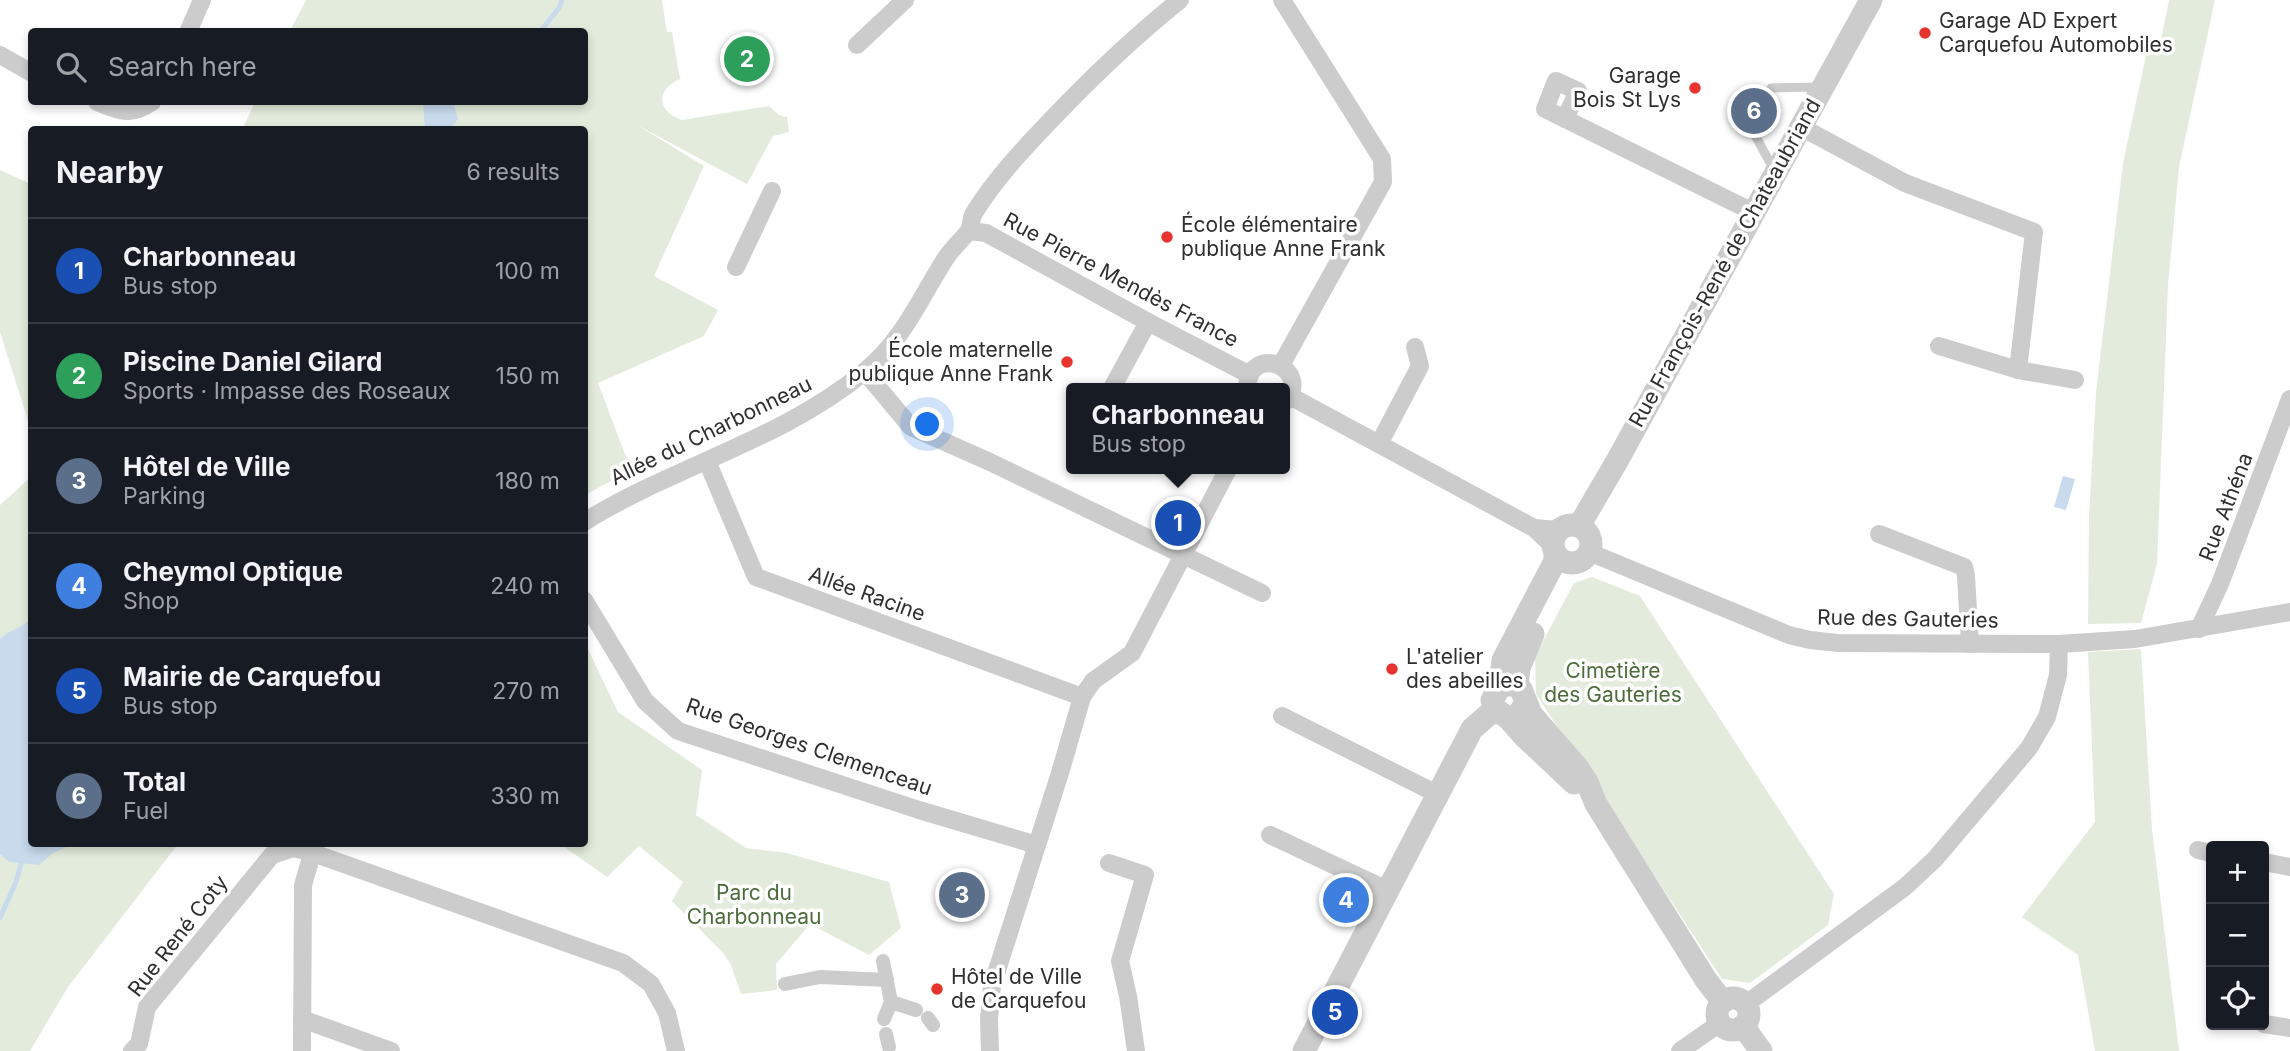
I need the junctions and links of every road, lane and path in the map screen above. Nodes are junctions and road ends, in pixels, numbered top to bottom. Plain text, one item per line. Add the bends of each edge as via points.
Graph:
1 (202, 0) edge
2 (905, 0) edge
3 (1180, 0) edge
4 (1283, 0) edge
5 (1871, 0) edge
6 (190, 28) edge
7 (857, 45) dead end
8 (0, 55) edge
9 (28, 71) edge
10 (1822, 87) junction
11 (104, 105) edge
12 (148, 105) edge
13 (1566, 119) dead end
14 (1801, 127) junction
15 (1776, 173) junction
16 (772, 191) dead end
17 (1753, 212) junction
18 (969, 231) junction
19 (736, 267) dead end
20 (1148, 323) junction
21 (1939, 346) dead end
22 (1415, 347) dead end
23 (1281, 365) junction
24 (2018, 370) junction
25 (865, 372) junction
26 (2075, 380) dead end
27 (1249, 381) edge
28 (1115, 383) edge
29 (1290, 389) edge
30 (2290, 399) edge
31 (1290, 400) edge
32 (1379, 444) junction
33 (706, 461) junction
34 (1225, 474) edge
35 (588, 520) edge
36 (1879, 534) dead end
37 (1568, 545) junction
38 (1183, 553) junction
39 (1262, 593) dead end
40 (588, 607) edge
41 (2290, 612) edge
42 (2199, 629) junction
43 (1970, 644) junction
44 (2059, 644) junction
45 (1514, 692) junction
46 (1082, 697) junction
47 (1501, 713) junction
48 (1282, 716) dead end
49 (1437, 794) junction
50 (1596, 804) junction
51 (1270, 835) dead end
52 (1037, 845) junction
53 (314, 848) edge
54 (1109, 863) dead end
55 (2269, 863) edge
56 (2290, 867) edge
57 (1387, 890) junction
58 (883, 961) dead end
59 (887, 980) junction
60 (785, 984) dead end
61 (891, 1003) junction
62 (916, 1010) dead end
63 (1733, 1014) junction
64 (302, 1018) junction
65 (2269, 1025) edge
66 (2290, 1028) edge
67 (886, 1033) dead end
68 (132, 1051) edge
69 (302, 1051) edge
70 (391, 1051) edge
71 (676, 1051) edge
72 (990, 1051) edge
73 (1136, 1051) edge
74 (1304, 1051) edge
75 (1680, 1051) edge
76 (1761, 1051) edge

1 - 6 street
2 - 7 street
3 - 18 street, Allée du Charbonneau via 1100,70 1024,149 972,216
4 - 23 street via 1381,159 1383,182
5 - 10 street, Rue François-René de Chateaubriand
8 - 9 street
10 - 14 street, Rue François-René de Chateaubriand
10 - 15 lane via 1771,88 1750,126
11 - 12 street via 122,112
13 - 17 street
14 - 15 street, Rue François-René de Chateaubriand
14 - 24 street via 1905,183 2034,232
15 - 17 street, Rue François-René de Chateaubriand
16 - 19 street
17 - 37 street, Rue François-René de Chateaubriand
18 - 20 street, Rue Pierre Mendès France via 986,233
18 - 25 street, Allée du Charbonneau via 945,258 901,334
20 - 27 street, Rue Pierre Mendès France
20 - 28 street
21 - 24 street
22 - 32 street via 1420,366
23 - 27 street via 1260,365
23 - 29 street via 1292,382
24 - 26 street
25 - 33 street, Allée du Charbonneau via 819,404
25 - 38 street via 911,427
30 - 42 street, Rue Athéna
31 - 32 street
32 - 37 street
33 - 35 street, Allée du Charbonneau via 636,491
33 - 46 street, Allée Racine via 755,577
34 - 38 street
36 - 43 street via 1964,567
37 - 43 street, Rue des Gauteries via 1789,635 1872,645
37 - 45 street, Rue François-René de Chateaubriand via 1556,585 1521,660
38 - 39 street
38 - 46 street via 1132,653 1093,681
40 - 52 street, Rue Georges Clemenceau via 645,701 678,731
41 - 42 street, Rue des Gauteries
42 - 44 street, Rue des Gauteries
43 - 44 street, Rue des Gauteries
44 - 63 street via 2047,717 2029,748 1943,849 1905,887
45 - 47 street, Rue François-René de Chateaubriand via 1492,699
45 - 50 street via 1577,767
46 - 52 street
47 - 49 street via 1472,729
47 - 50 street
48 - 49 street
49 - 57 street
50 - 63 street via 1706,980
51 - 57 street
52 - 72 street via 992,986
53 - 64 street via 303,885
53 - 68 street, Rue René Coty via 272,855 147,1007 139,1044
53 - 71 street, Rue René Coty via 623,963 651,984 667,1013
54 - 73 street via 1145,875 1120,961
55 - 56 street
57 - 74 street
58 - 59 street
59 - 60 street via 820,977
59 - 61 street
61 - 62 street
61 - 67 street
63 - 75 street
63 - 76 street
64 - 69 street
64 - 70 street
65 - 66 street

